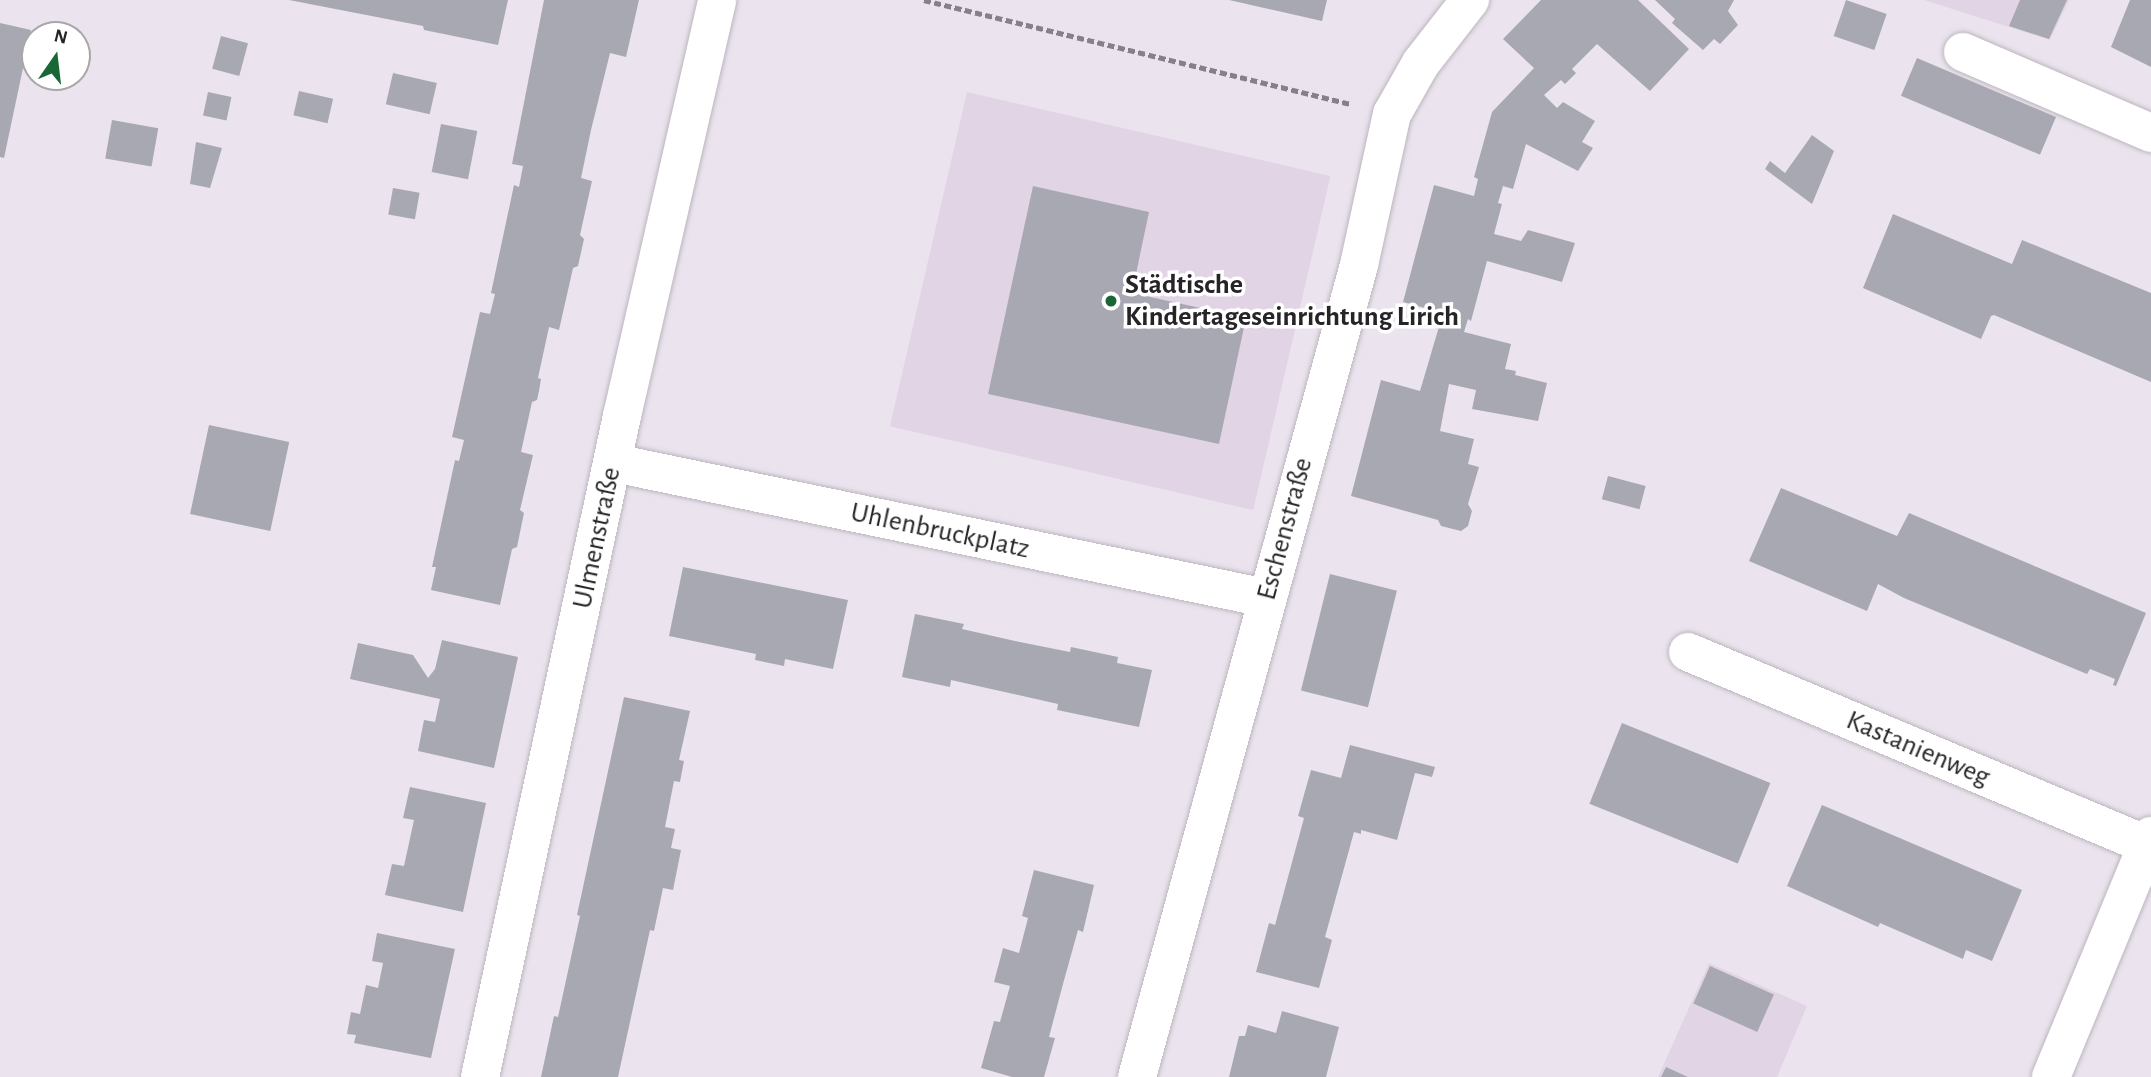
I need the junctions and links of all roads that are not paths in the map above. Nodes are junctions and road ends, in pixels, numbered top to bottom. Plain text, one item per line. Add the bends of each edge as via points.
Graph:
1 (717, 0) edge
2 (1470, 0) edge
3 (1963, 52) dead end
4 (2151, 132) edge
5 (614, 463) junction
6 (1266, 598) junction
7 (1688, 652) dead end
8 (2149, 841) edge
9 (480, 1077) edge
10 (1137, 1077) edge
11 (2050, 1077) edge

1 - 5 street, Ulmenstraße
2 - 6 street, Eschenstraße via 1421,63 1392,114 1359,265
3 - 4 street
5 - 6 street, Uhlenbruckplatz
5 - 9 street, Ulmenstraße
6 - 10 street, Eschenstraße
7 - 8 street, Kastanienweg
8 - 11 street, Kastanienweg

